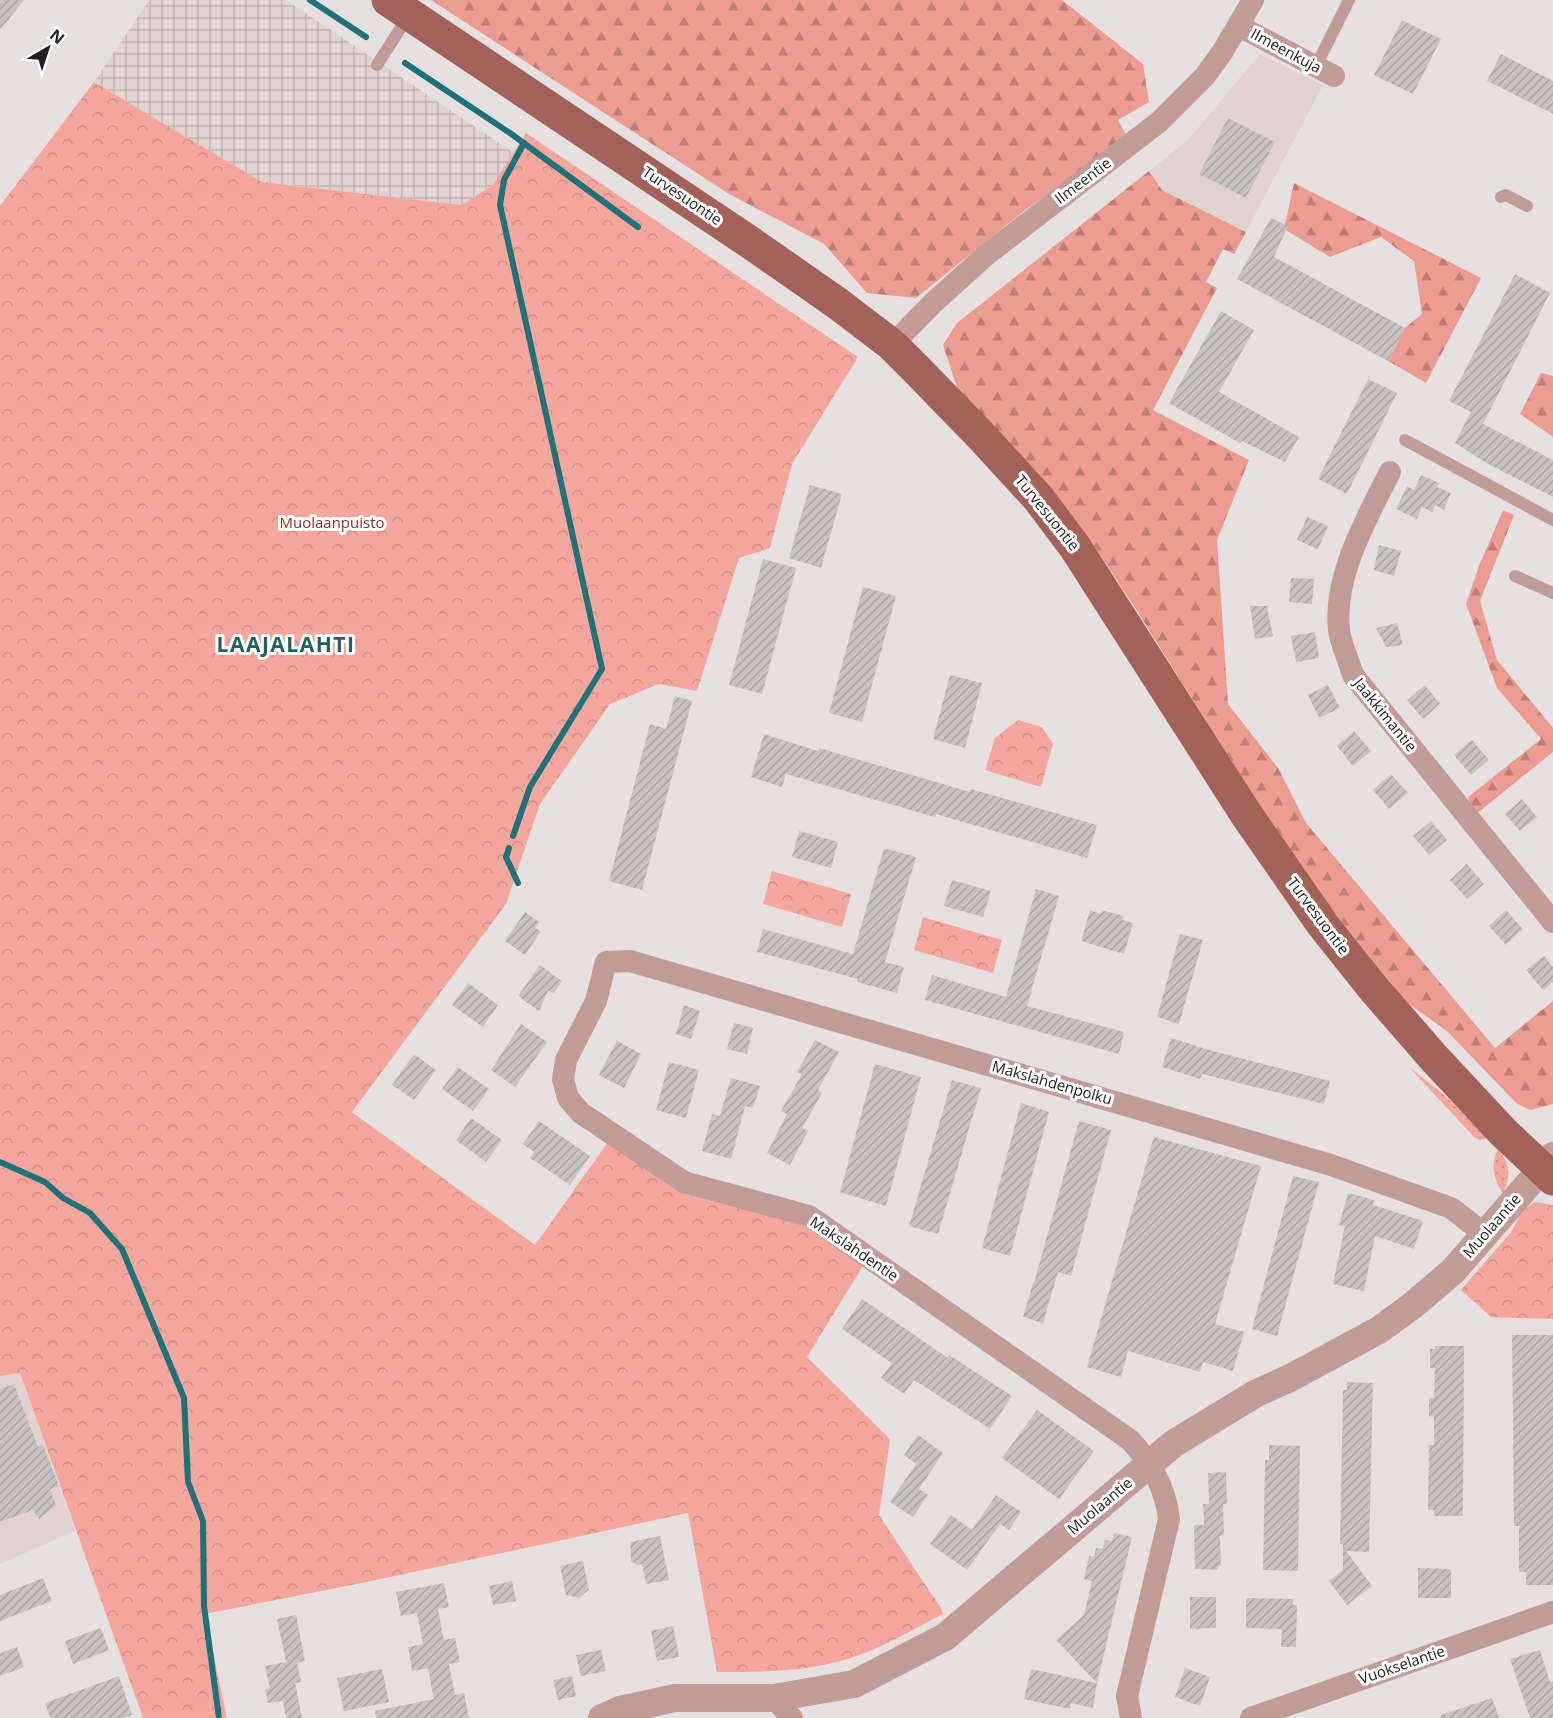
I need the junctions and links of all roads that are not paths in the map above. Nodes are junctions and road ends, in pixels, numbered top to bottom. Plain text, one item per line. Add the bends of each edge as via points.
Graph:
1 (1252, 0) edge
2 (1349, 0) edge
3 (399, 7) edge
4 (1239, 26) junction
5 (377, 66) dead end
6 (1325, 71) joint
7 (1501, 197) dead end
8 (1527, 206) dead end
9 (892, 345) junction
10 (1405, 440) dead end
11 (1390, 472) dead end
12 (1553, 520) edge
13 (1515, 576) dead end
14 (1553, 593) edge
15 (1553, 922) edge
16 (606, 963) joint
17 (1549, 1168) edge
18 (1486, 1235) junction
19 (1150, 1463) junction
20 (1553, 1612) edge
21 (783, 1708) edge
22 (602, 1718) edge
23 (1131, 1718) edge
24 (1251, 1718) edge

1 - 4 street, Ilmeentie
2 - 6 lane
3 - 5 lane
3 - 9 main road, Turvesuontie via 748,241
4 - 6 street, Ilmeenkuja
4 - 9 street, Ilmeentie via 1205,76 1159,122 985,256
7 - 8 lane via 1506,195
9 - 17 main road, Turvesuontie via 984,439 1075,547 1246,814 1323,925 1374,989 1504,1133
10 - 12 lane
11 - 15 street, Jaakkimantie via 1354,545 1341,590 1339,631 1353,675
13 - 14 lane
16 - 18 street, Makslahdenpolku via 630,961 1331,1165 1451,1208
16 - 19 street, Makslahdentie via 596,1000 566,1060 563,1079 568,1098 582,1113 684,1182 809,1216 1130,1440
17 - 18 street, Muolaantie
18 - 19 street, Muolaantie via 1453,1271 1380,1330 1246,1399
19 - 21 street, Muolaantie via 945,1636 854,1684
19 - 23 street via 1164,1491 1169,1519 1126,1696
20 - 24 street, Vuokselantie
21 - 22 street, Muolaantie via 675,1698

